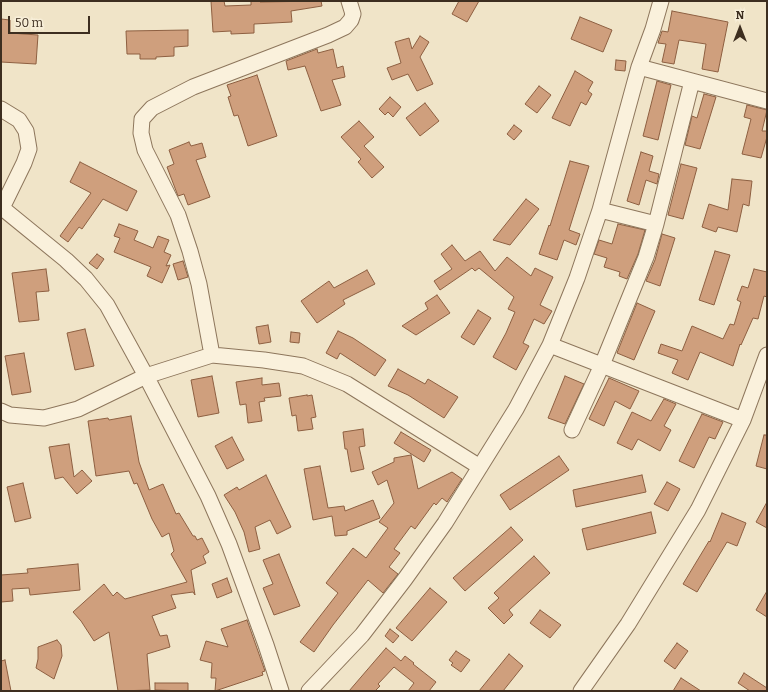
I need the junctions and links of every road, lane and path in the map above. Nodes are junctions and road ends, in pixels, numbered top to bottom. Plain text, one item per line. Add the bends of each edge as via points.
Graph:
1 (349, 1) edge
2 (661, 1) edge
3 (639, 67) junction
4 (692, 81) junction
5 (767, 101) edge
6 (1, 109) edge
7 (2, 207) edge
8 (600, 210) junction
9 (656, 224) junction
10 (550, 345) junction
11 (212, 354) junction
12 (767, 355) edge
13 (602, 365) junction
14 (146, 376) junction
15 (1, 411) edge
16 (743, 420) junction
17 (572, 430) dead end
18 (480, 467) junction
19 (585, 690) edge
20 (281, 691) edge
21 (309, 691) edge

1 - 11 street via 353,14 345,27 193,86 152,108 142,119 141,133 145,150 178,215 190,251
2 - 3 street
3 - 4 street
3 - 8 street
4 - 5 street
4 - 9 street
6 - 7 street via 19,120 26,131 29,149
7 - 14 street via 86,280 107,305
8 - 9 street
8 - 10 street via 577,278
9 - 13 street via 646,257
10 - 13 street
10 - 18 street via 516,409
11 - 14 street
11 - 18 street via 303,366 347,384
12 - 16 street
13 - 16 street
13 - 17 street
14 - 15 street via 78,409 44,418 10,415
14 - 20 street via 208,496 229,544
16 - 19 street via 694,517
18 - 21 street via 406,579 362,635

